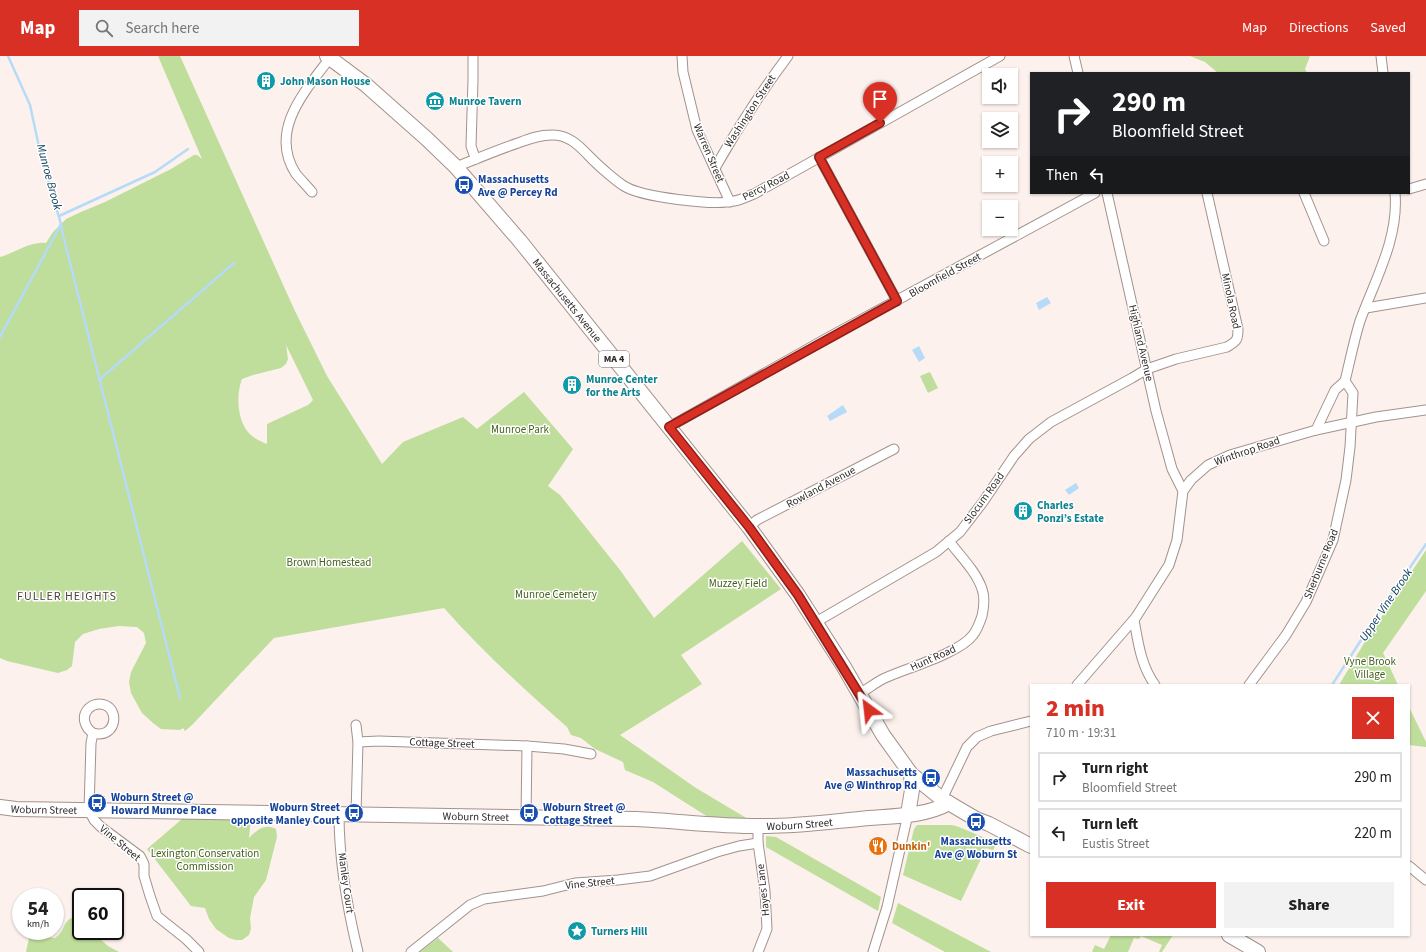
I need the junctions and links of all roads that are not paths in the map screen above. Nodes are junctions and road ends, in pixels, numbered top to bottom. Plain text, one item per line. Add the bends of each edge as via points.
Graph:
1 (473, 56) edge
2 (682, 56) edge
3 (788, 56) edge
4 (1000, 56) edge
5 (1074, 56) edge
6 (1381, 56) edge
7 (329, 57) edge
8 (1078, 72) edge
9 (1383, 72) edge
10 (819, 157) junction
11 (476, 159) junction
12 (456, 167) junction
13 (715, 168) junction
14 (1426, 184) edge
15 (1410, 189) edge
16 (312, 192) dead end
17 (1093, 194) edge
18 (1107, 194) edge
19 (1207, 194) edge
20 (1304, 194) edge
21 (1395, 194) edge
22 (730, 202) junction
23 (1324, 241) dead end
24 (1426, 298) edge
25 (897, 301) junction
26 (1366, 308) junction
27 (1147, 369) junction
28 (1345, 380) junction
29 (1426, 410) edge
30 (1351, 422) junction
31 (669, 427) junction
32 (1316, 430) junction
33 (894, 449) dead end
34 (1183, 491) junction
35 (749, 527) junction
36 (948, 541) junction
37 (1134, 620) junction
38 (816, 622) junction
39 (1079, 684) edge
40 (1154, 684) edge
41 (1250, 684) edge
42 (859, 694) junction
43 (1030, 721) edge
44 (356, 725) dead end
45 (93, 733) dead end
46 (358, 742) junction
47 (527, 746) junction
48 (591, 754) dead end
49 (911, 774) junction
50 (946, 801) junction
51 (0, 807) edge
52 (89, 810) junction
53 (339, 814) junction
54 (356, 814) junction
55 (908, 814) junction
56 (526, 817) junction
57 (758, 826) junction
58 (758, 843) junction
59 (1030, 845) edge
60 (1410, 867) edge
61 (1426, 880) edge
62 (1231, 936) edge
63 (199, 952) edge
64 (358, 952) edge
65 (411, 952) edge
66 (758, 952) edge
67 (873, 952) edge
68 (1258, 952) edge

1 - 11 street via 471,146
2 - 13 street, Warren Street via 683,72 697,130
3 - 13 street, Washington Street via 764,87
4 - 10 street, Percy Road
5 - 8 street
6 - 9 street
7 - 12 main road, Massachusetts Avenue / MA 4 via 366,85
7 - 16 street via 298,102 285,139 289,159 296,173
10 - 22 street, Percy Road via 754,194
10 - 25 street
11 - 12 street, Percy Road
11 - 22 street, Percy Road via 535,137 551,135 567,138 580,146 624,186 640,192 691,202
12 - 31 main road, Massachusetts Avenue / MA 4 via 520,241
13 - 22 street, Warren Street
14 - 15 street
17 - 25 street, Bloomfield Street
18 - 27 street, Highland Avenue
19 - 27 street, Minola Road via 1238,338 1228,347 1176,359
20 - 23 street
21 - 26 street via 1392,231
24 - 26 street
25 - 31 street, Bloomfield Street
26 - 28 street
27 - 34 street, Highland Avenue via 1172,469
27 - 36 street, Slocum Road via 1051,422 1029,439 960,532
28 - 30 street, Sherburne Road via 1353,394
28 - 32 street via 1335,390
29 - 30 street, Winthrop Road
30 - 32 street, Winthrop Road
30 - 41 street, Sherburne Road via 1346,480 1328,554 1301,611
31 - 35 main road, Massachusetts Avenue / MA 4
32 - 34 street, Winthrop Road via 1214,462 1198,473
33 - 35 street, Rowland Avenue via 756,520
34 - 37 street via 1177,540 1169,565
35 - 38 main road, Massachusetts Avenue / MA 4
36 - 38 street, Slocum Road via 936,552
36 - 42 street, Hunt Road via 974,574 982,589 983,610 973,636 948,652 885,678
37 - 39 street
37 - 40 street via 1142,658
38 - 42 main road, Massachusetts Avenue / MA 4
42 - 49 main road, Massachusetts Avenue / MA 4 via 883,735
43 - 50 street via 977,737 967,747
44 - 46 street
45 - 52 street
46 - 47 street, Cottage Street
46 - 54 street
47 - 48 street, Cottage Street
47 - 56 street
49 - 50 main road, Massachusetts Avenue / MA 4
49 - 55 main road via 912,790
50 - 55 main road, Woburn Street via 938,810
50 - 59 main road, Massachusetts Avenue / MA 4
51 - 52 main road, Woburn Street
52 - 53 main road, Woburn Street
52 - 63 street, Vine Street via 101,827 140,856 157,916
53 - 54 main road, Woburn Street
53 - 64 street, Manley Court via 344,882
54 - 56 main road, Woburn Street
55 - 57 main road, Woburn Street via 798,825
55 - 67 street via 888,907
56 - 57 main road, Woburn Street via 637,819
57 - 58 street, Hayes Lane
58 - 65 street, Vine Street via 726,849 650,876 580,882 543,891 484,899 470,905
58 - 66 street, Hayes Lane via 767,929
60 - 61 street
62 - 68 main road

